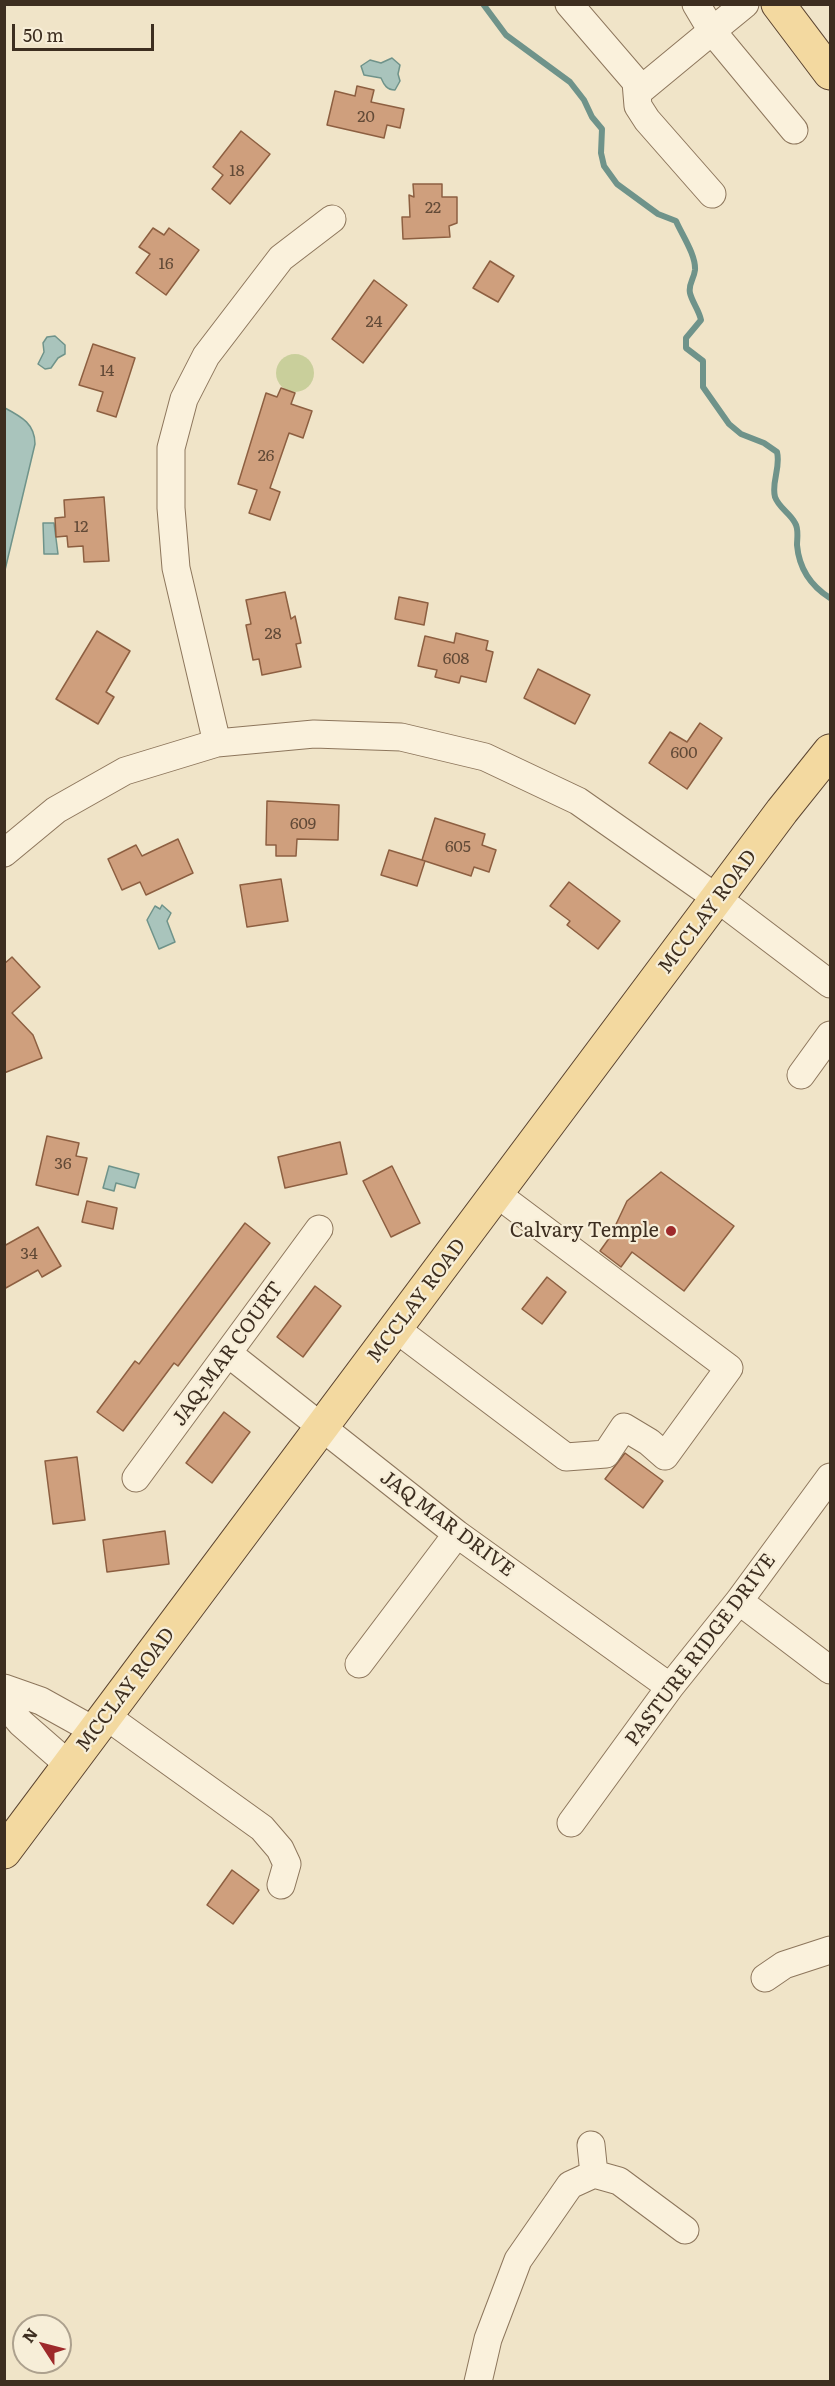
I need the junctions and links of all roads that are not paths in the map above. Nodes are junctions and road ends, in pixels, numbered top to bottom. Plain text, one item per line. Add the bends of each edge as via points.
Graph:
1 (569, 4) edge
2 (696, 4) edge
3 (745, 4) edge
4 (778, 4) edge
5 (712, 31) junction
6 (831, 73) edge
7 (637, 93) junction
8 (794, 130) dead end
9 (712, 194) dead end
10 (332, 219) dead end
11 (217, 743) junction
12 (831, 751) edge
13 (4, 853) edge
14 (718, 899) junction
15 (831, 984) edge
16 (831, 1035) edge
17 (801, 1075) dead end
18 (497, 1194) junction
19 (320, 1229) dead end
20 (396, 1329) junction
21 (229, 1354) junction
22 (322, 1429) junction
23 (136, 1478) dead end
24 (831, 1478) edge
25 (457, 1534) junction
26 (739, 1601) junction
27 (359, 1664) dead end
28 (831, 1670) edge
29 (670, 1687) junction
30 (4, 1688) edge
31 (4, 1703) edge
32 (101, 1724) junction
33 (69, 1765) junction
34 (571, 1823) dead end
35 (4, 1852) edge
36 (281, 1885) dead end
37 (831, 1950) edge
38 (765, 1978) dead end
39 (591, 2145) dead end
40 (594, 2174) junction
41 (685, 2230) dead end
42 (478, 2382) edge

1 - 7 street via 636,82
2 - 5 street
3 - 5 street
4 - 6 main road
5 - 7 street
5 - 8 street
7 - 9 street via 638,106 647,120
10 - 11 street via 281,258 206,356 184,399 171,448 176,568
11 - 13 street via 125,771 56,810
11 - 14 street via 314,734 401,737 485,757 578,801
12 - 14 main road, MCCLAY ROAD
14 - 15 street
14 - 18 main road, MCCLAY ROAD
16 - 17 street
18 - 20 main road, MCCLAY ROAD
18 - 20 street via 729,1368 665,1456 624,1427 606,1454 566,1457
19 - 21 street, JAQ-MAR COURT
20 - 22 main road, MCCLAY ROAD
21 - 22 street, JAQ MAR DRIVE
21 - 23 street, JAQ-MAR COURT
22 - 25 street, JAQ MAR DRIVE
22 - 32 main road, MCCLAY ROAD
24 - 26 street, PASTURE RIDGE DRIVE
25 - 27 street
25 - 29 street, JAQ MAR DRIVE
26 - 28 street
26 - 29 street, PASTURE RIDGE DRIVE
29 - 34 street, PASTURE RIDGE DRIVE
30 - 32 street
31 - 33 street
32 - 33 main road, MCCLAY ROAD
32 - 36 street via 262,1828 287,1864
33 - 35 main road, MCCLAY ROAD
37 - 38 street via 784,1965
39 - 40 street
40 - 41 street via 619,2181
40 - 42 street via 570,2185 518,2260 488,2339

